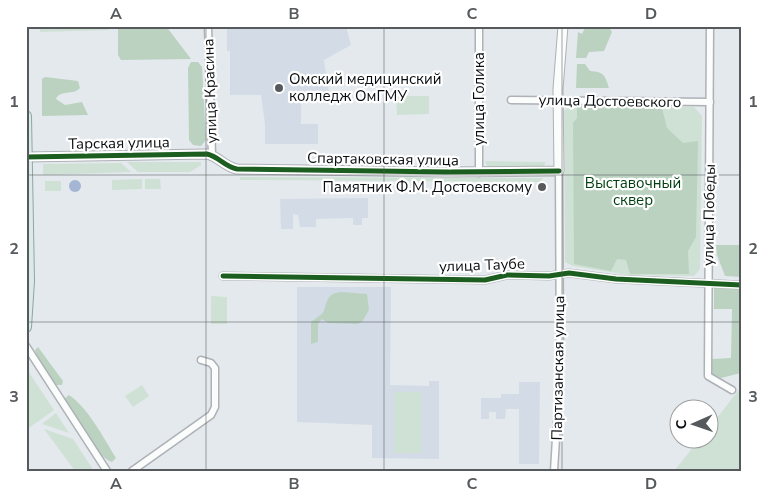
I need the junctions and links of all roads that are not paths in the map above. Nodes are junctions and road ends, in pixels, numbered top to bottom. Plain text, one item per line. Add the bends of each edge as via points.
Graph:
1 (208, 26) edge
2 (479, 26) edge
3 (563, 26) edge
4 (710, 26) edge
5 (511, 100) dead end
6 (558, 100) junction
7 (710, 102) junction
8 (26, 116) edge
9 (212, 155) junction
10 (27, 157) edge
11 (559, 171) junction
12 (478, 172) junction
13 (560, 274) junction
14 (223, 276) dead end
15 (709, 284) junction
16 (741, 285) edge
17 (26, 327) edge
18 (26, 346) edge
19 (201, 360) dead end
20 (732, 390) dead end
21 (555, 470) edge
22 (107, 471) edge
23 (132, 471) edge

1 - 9 street, улица Красина
2 - 12 street, улица Голика
3 - 6 street, Партизанская улица
4 - 7 street, улица Победы
5 - 6 street, улица Достоевского
6 - 7 street, улица Достоевского
6 - 11 street, Партизанская улица
7 - 15 street, улица Победы
8 - 10 main road
9 - 10 street, Тарская улица
9 - 12 street, Спартаковская улица via 224,165 236,169
10 - 17 main road via 29,281
11 - 12 street, Спартаковская улица
11 - 13 street, Партизанская улица
13 - 14 street, улица Таубе via 507,275 485,280
13 - 15 street, улица Таубе
13 - 21 street, Партизанская улица via 560,373
15 - 16 street, улица Таубе
15 - 20 street, улица Победы via 708,376
18 - 22 street
19 - 23 street via 215,368 215,407 211,415

